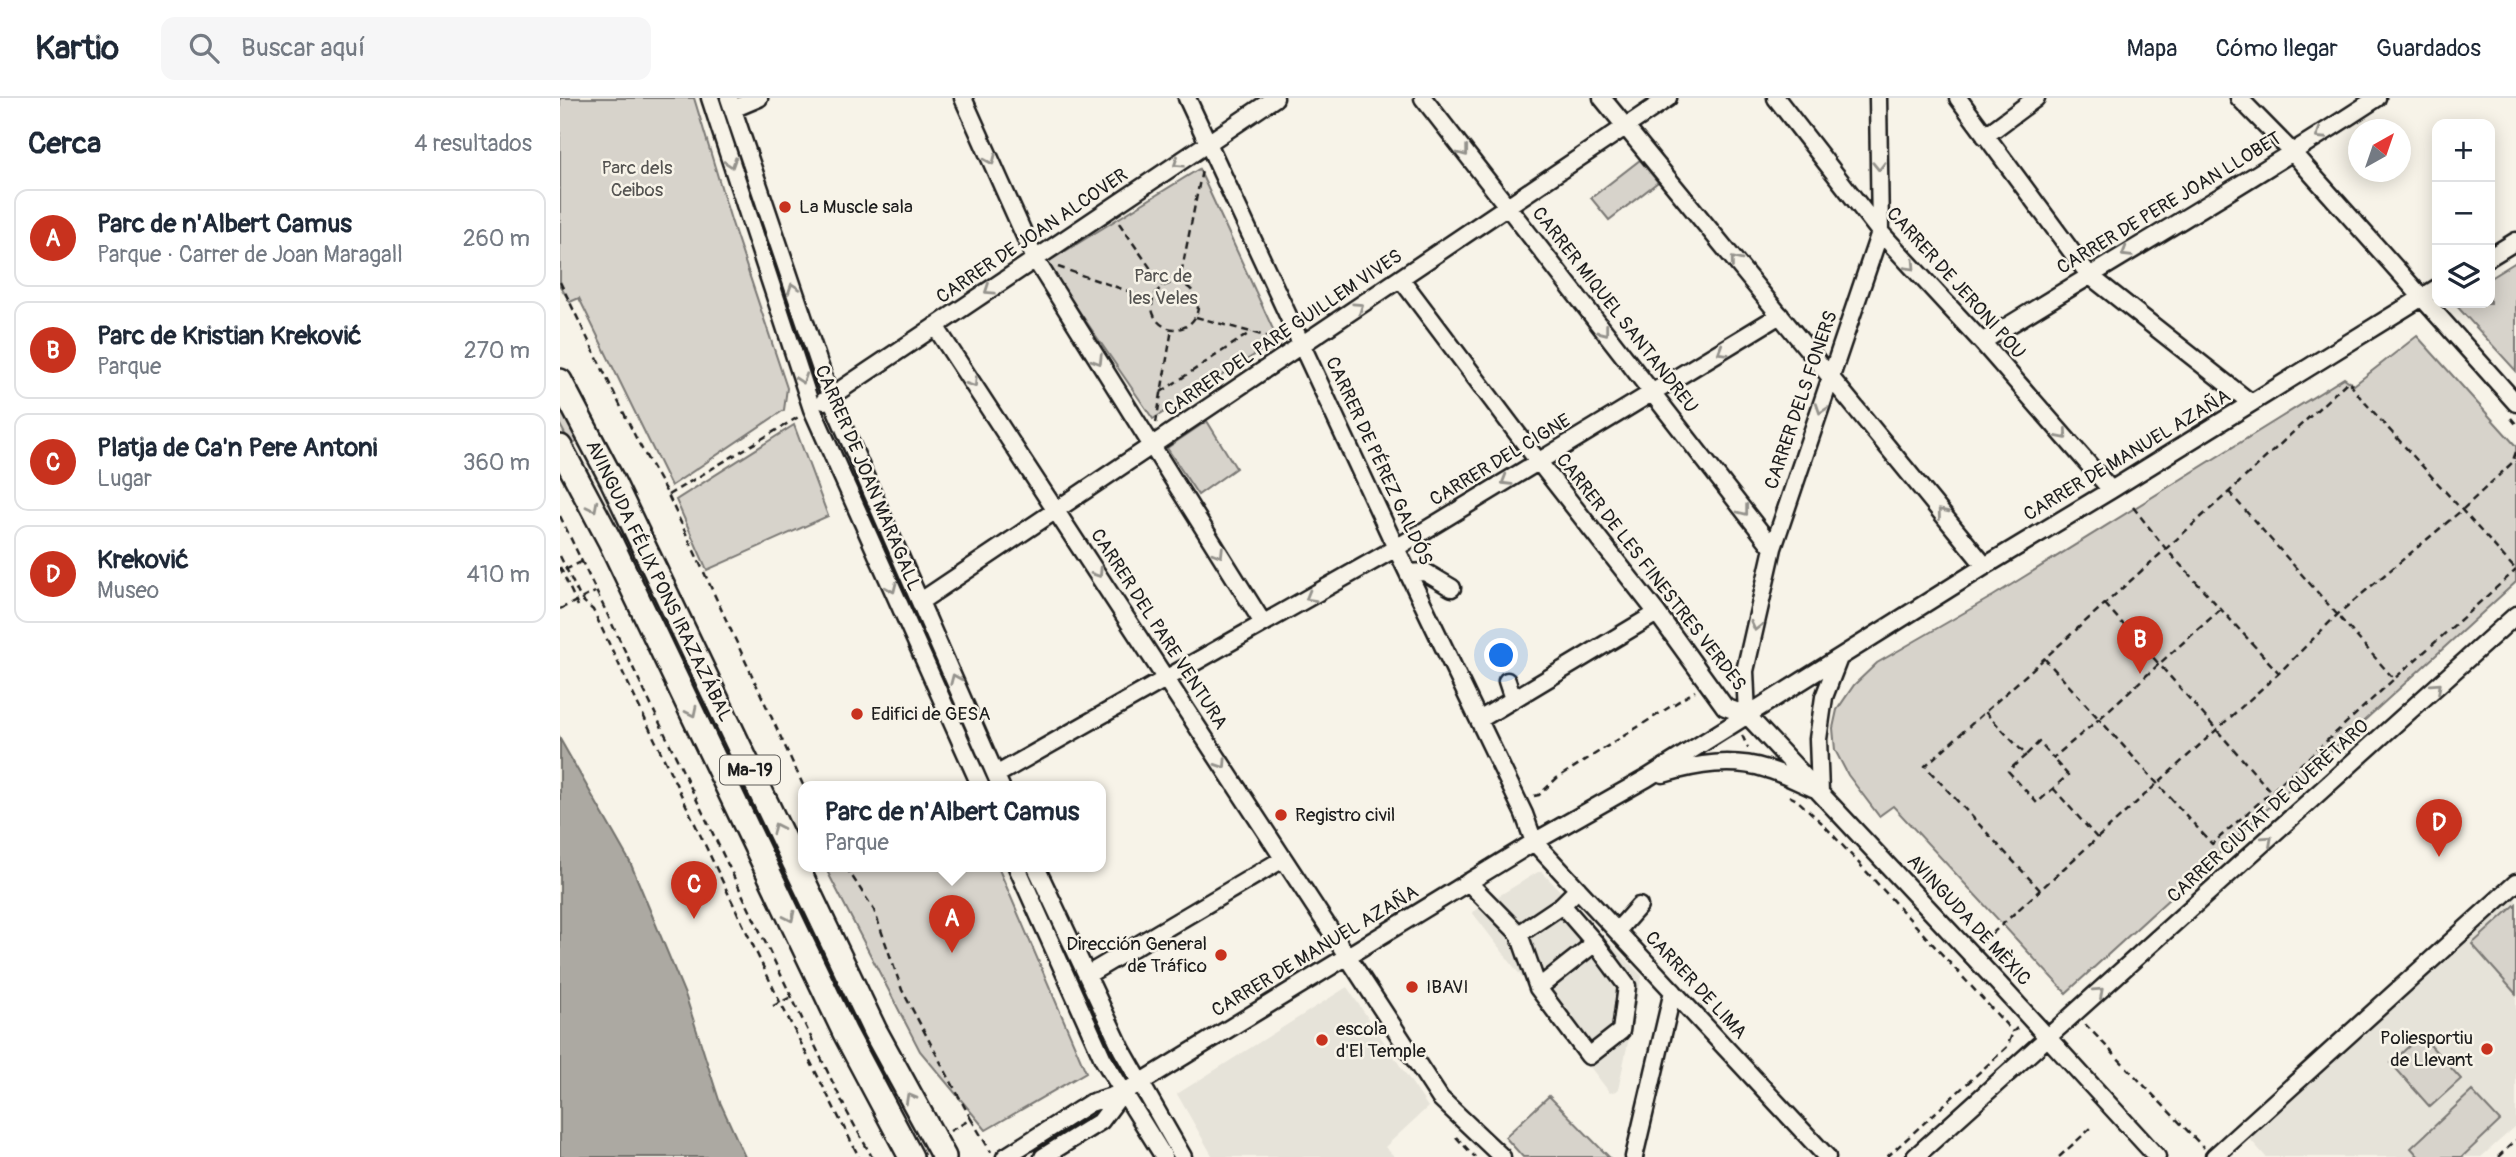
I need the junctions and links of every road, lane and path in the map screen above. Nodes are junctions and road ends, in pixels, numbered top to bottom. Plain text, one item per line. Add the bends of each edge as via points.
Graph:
1 (710, 98) edge
2 (759, 98) edge
3 (963, 98) edge
4 (1187, 98) edge
5 (1275, 98) edge
6 (1423, 98) edge
7 (1602, 98) edge
8 (1668, 98) edge
9 (1776, 98) edge
10 (1878, 98) edge
11 (1958, 98) edge
12 (2036, 98) edge
13 (2239, 98) edge
14 (2378, 98) edge
15 (731, 104) edge
16 (1625, 127) junction
17 (1985, 136) junction
18 (1208, 143) junction
19 (2293, 153) junction
20 (1507, 207) junction
21 (1110, 209) junction
22 (1880, 232) junction
23 (2516, 241) edge
24 (2495, 254) edge
25 (1035, 259) junction
26 (2089, 275) junction
27 (1401, 279) junction
28 (560, 282) edge
29 (1179, 284) junction
30 (1163, 286) junction
31 (2432, 291) edge
32 (2422, 297) junction
33 (1153, 299) junction
34 (1780, 315) junction
35 (1196, 317) junction
36 (935, 326) junction
37 (1172, 329) junction
38 (1251, 332) junction
39 (1982, 342) junction
40 (1303, 346) junction
41 (1831, 378) junction
42 (560, 381) edge
43 (1161, 392) junction
44 (1653, 394) junction
45 (830, 397) junction
46 (2251, 403) junction
47 (2516, 403) edge
48 (812, 409) junction
49 (1152, 446) junction
50 (560, 447) edge
51 (2516, 452) edge
52 (1538, 461) junction
53 (2111, 490) junction
54 (2229, 492) junction
55 (668, 495) junction
56 (2133, 507) dead end
57 (2462, 510) junction
58 (1056, 511) junction
59 (560, 516) edge
60 (1396, 548) junction
61 (1773, 548) junction
62 (2166, 548) junction
63 (560, 556) edge
64 (582, 562) junction
65 (1985, 566) junction
66 (560, 567) edge
67 (2516, 569) edge
68 (564, 570) junction
69 (1408, 573) junction
70 (1452, 588) dead end
71 (597, 592) junction
72 (581, 599) junction
73 (576, 601) junction
74 (921, 601) junction
75 (2105, 604) junction
76 (578, 606) dead end
77 (560, 608) edge
78 (2221, 609) junction
79 (1657, 613) junction
80 (2337, 614) junction
81 (2516, 615) edge
82 (1264, 623) junction
83 (1839, 658) junction
84 (2044, 658) junction
85 (2160, 664) junction
86 (2279, 673) junction
87 (1168, 679) junction
88 (2395, 679) junction
89 (1507, 681) dead end
90 (1710, 686) junction
91 (1513, 699) junction
92 (1985, 712) junction
93 (1741, 718) junction
94 (2099, 719) junction
95 (1479, 720) junction
96 (2218, 730) junction
97 (2026, 755) junction
98 (2053, 758) junction
99 (1746, 765) junction
100 (1647, 778) junction
101 (801, 781) edge
102 (978, 781) edge
103 (998, 781) edge
104 (2157, 785) junction
105 (2053, 788) junction
106 (1821, 792) junction
107 (2271, 792) junction
108 (1529, 793) dead end
109 (1786, 795) dead end
110 (2098, 839) junction
111 (1534, 842) junction
112 (1283, 859) junction
113 (798, 870) edge
114 (799, 872) edge
115 (849, 872) edge
116 (1019, 872) edge
117 (1038, 872) edge
118 (1468, 882) junction
119 (2516, 883) edge
120 (1578, 889) junction
121 (2040, 890) junction
122 (1562, 905) junction
123 (1639, 906) dead end
124 (1519, 934) junction
125 (1621, 936) junction
126 (1595, 943) junction
127 (1971, 953) junction
128 (1346, 957) junction
129 (1606, 958) junction
130 (1087, 975) junction
131 (1538, 988) junction
132 (1672, 991) junction
133 (791, 997) junction
134 (780, 1002) junction
135 (773, 1006) dead end
136 (2074, 1015) junction
137 (2013, 1032) dead end
138 (2048, 1037) junction
139 (1140, 1083) junction
140 (1122, 1093) junction
141 (971, 1119) dead end
142 (2091, 1128) dead end
143 (1451, 1131) dead end
144 (2516, 1140) edge
145 (2211, 1154) edge
146 (859, 1157) edge
147 (872, 1157) edge
148 (911, 1157) edge
149 (944, 1157) edge
150 (1005, 1157) edge
151 (1043, 1157) edge
152 (1164, 1157) edge
153 (1183, 1157) edge
154 (1475, 1157) edge
155 (1502, 1157) edge
156 (1634, 1157) edge
157 (1827, 1157) edge
158 (1915, 1157) edge
159 (2059, 1157) edge
160 (2157, 1157) edge
161 (2497, 1157) edge

1 -> 48 street, CARRER DE JOAN MARAGALL
2 - 15 street
3 -> 25 street
4 - 18 street, CARRER DE PÉREZ GALDÓS
5 - 18 street, CARRER DE JOAN ALCOVER
6 -> 20 street, CARRER MIQUEL SANTANDREU
7 - 16 street
8 - 16 street, CARRER DEL PARE GUILLEM VIVES
9 - 22 street, CARRER DE JERONI POU
10 -> 22 street, CARRER DELS FONERS
11 - 17 street
12 - 17 street
13 - 19 street
14 -> 19 street, CARRER DE PERE JOAN LLOBET
45 -> 15 street, CARRER DE JOAN MARAGALL
16 - 20 street, CARRER DEL PARE GUILLEM VIVES
34 -> 16 street
17 - 26 street
18 -> 21 street, CARRER DE JOAN ALCOVER
18 - 29 path
18 - 40 street, CARRER DE PÉREZ GALDÓS
19 -> 26 street, CARRER DE PERE JOAN LLOBET
19 - 32 street
20 - 27 street, CARRER DEL PARE GUILLEM VIVES
20 -> 44 street, CARRER MIQUEL SANTANDREU
21 - 25 street, CARRER DE JOAN ALCOVER
21 - 30 path
22 -> 39 street, CARRER DE JERONI POU
22 - 41 street, CARRER DELS FONERS
23 - 24 street
25 - 33 path
25 -> 36 street, CARRER DE JOAN ALCOVER
25 -> 49 street
26 - 39 street, CARRER DE PERE JOAN LLOBET
26 - 46 street
40 -> 27 street, CARRER DEL PARE GUILLEM VIVES
27 - 52 street, CARRER DE LES FINESTRES VERDES
28 - 55 path
29 - 30 path
29 - 35 path via 1198,301
30 - 33 path
31 - 32 street, CARRER DE MANUEL AZAÑA
32 - 46 street, CARRER DE MANUEL AZAÑA
32 - 47 street
33 - 37 path via 1158,322
34 - 41 street
34 -> 44 street, CARRER DEL CIGNE
35 - 37 path via 1184,328
35 - 38 path
36 - 45 street, CARRER DE JOAN ALCOVER
36 -> 58 street, CARRER DEL PARE VENTURA
37 - 43 path
38 - 40 path
38 - 43 path
39 -> 53 street, CARRER DE JERONI POU
40 - 49 street, CARRER DEL PARE GUILLEM VIVES
40 - 60 street, CARRER DE PÉREZ GALDÓS
41 -> 61 street, CARRER DELS FONERS
65 -> 41 street
113 -> 42 highway, AVINGUDA FÉLIX PONS IRAZAZÁBAL / Ma-19
43 - 49 path
44 - 52 street, CARRER DEL CIGNE
44 -> 61 street, CARRER MIQUEL SANTANDREU
45 - 48 street, CARRER DE JOAN ALCOVER
45 - 74 street, CARRER DE JOAN MARAGALL
46 - 53 street, CARRER DE MANUEL AZAÑA
48 - 55 path
48 -> 102 street, CARRER DE JOAN MARAGALL
49 - 58 street, CARRER DEL PARE GUILLEM VIVES
49 -> 82 street
50 -> 148 highway, AVINGUDA FÉLIX PONS IRAZAZÁBAL / Ma-19 via 610,541 845,1033
51 - 57 path via 2512,463
52 -> 60 street, CARRER DEL CIGNE
52 - 79 street, CARRER DE LES FINESTRES VERDES
53 - 65 street, CARRER DE MANUEL AZAÑA
54 - 57 path via 2348,381
54 - 62 path
54 - 80 path
55 - 101 path
56 - 62 path
57 - 67 path
57 - 80 path
58 - 74 street, CARRER DEL PARE GUILLEM VIVES
58 -> 87 street, CARRER DEL PARE VENTURA
59 - 64 path
60 - 69 street, CARRER DE PÉREZ GALDÓS
60 -> 82 street, CARRER DEL CIGNE
61 -> 93 street, CARRER DELS FONERS via 1745,671
62 - 75 path
62 - 78 path
63 - 68 path
64 - 68 path
64 - 71 path
65 - 83 street, CARRER DE MANUEL AZAÑA
66 - 68 path
67 - 88 path
68 - 72 path
68 - 73 path
69 - 70 street via 1425,572
69 - 95 street, CARRER DE PÉREZ GALDÓS
71 - 72 path
71 - 133 path
72 - 73 path
72 - 134 path via 593,610
73 - 76 path
73 - 77 path
103 -> 74 street, CARRER DE JOAN MARAGALL
75 - 84 path
75 - 85 path
78 - 85 path
78 - 86 path
79 - 90 street, CARRER DE LES FINESTRES VERDES
79 - 91 street
80 - 86 path
80 - 88 path
136 -> 81 street, CARRER CIUTAT DE QUERÈTARO
82 - 87 street, CARRER DEL CIGNE
83 - 93 street, CARRER DE MANUEL AZAÑA
83 - 106 street via 1824,697 1818,739
84 - 92 path
84 - 94 path
85 - 94 path
85 - 96 path
86 - 96 path
87 - 103 street, CARRER DEL CIGNE
87 -> 112 street, CARRER DEL PARE VENTURA
88 - 107 path
89 - 91 street
90 - 93 street, CARRER DE LES FINESTRES VERDES
90 - 108 path via 1701,687 1557,778 1539,795
91 - 95 street
92 - 97 path
92 - 121 path via 1926,766
93 - 99 path via 1748,746
93 - 100 street, CARRER DE MANUEL AZAÑA
93 - 106 street, AVINGUDA DE MÈXIC
94 - 98 path
94 - 104 path
95 - 111 street, CARRER DE PÉREZ GALDÓS
96 - 104 path
96 - 107 path
97 - 98 path via 2039,742
97 - 105 path via 2008,771 2037,803
98 - 105 path via 2068,775
99 - 100 street, CARRER DE MANUEL AZAÑA via 1696,764
99 - 106 street, CARRER DE MANUEL AZAÑA via 1765,768
100 - 111 street, CARRER DE MANUEL AZAÑA
104 - 107 path via 2212,844
104 - 110 path
105 - 110 path
106 - 127 street, AVINGUDA DE MÈXIC
109 - 137 path via 1822,823
110 - 121 path
111 - 118 street, CARRER DE MANUEL AZAÑA
111 - 120 street, CARRER DE LIMA
112 - 128 street, CARRER DEL PARE VENTURA
112 - 130 street
149 -> 114 highway, AVINGUDA FÉLIX PONS IRAZAZÁBAL / Ma-19 via 875,1031
115 - 141 path via 874,910 902,990
116 - 140 street
117 - 130 street
118 - 124 street
118 - 128 street, CARRER DE MANUEL AZAÑA
119 - 145 street
120 - 122 street
120 - 125 street, CARRER DE LIMA
121 - 127 path
122 - 124 street
122 - 126 street
123 - 125 street
124 - 131 street
125 - 129 street
125 - 132 street, CARRER DE LIMA
126 - 129 street
126 - 131 street
127 - 138 street, AVINGUDA DE MÈXIC
128 - 139 street, CARRER DE MANUEL AZAÑA
128 - 155 street, CARRER DEL PARE VENTURA via 1440,1098
129 - 131 street via 1627,986 1621,1031 1589,1056
130 - 139 street
132 - 156 street
132 - 157 street, CARRER DE LIMA
133 - 134 path
133 - 147 path
134 - 135 path
134 - 146 path
136 - 138 street, CARRER CIUTAT DE QUERÈTARO
136 - 145 path
138 - 158 street
138 - 160 street, AVINGUDA DE MÈXIC
139 - 140 street, CARRER DE MANUEL AZAÑA
139 - 153 street
140 - 150 street, CARRER DE MANUEL AZAÑA via 1090,1103
140 - 151 street via 1101,1121
140 - 152 street
142 - 159 path
143 - 154 path
144 - 161 path

